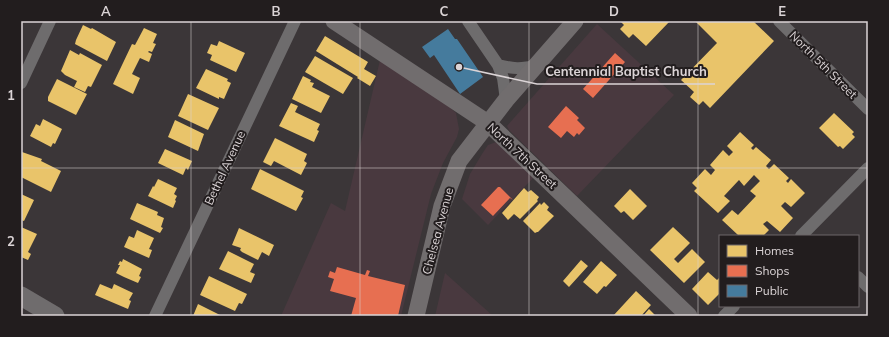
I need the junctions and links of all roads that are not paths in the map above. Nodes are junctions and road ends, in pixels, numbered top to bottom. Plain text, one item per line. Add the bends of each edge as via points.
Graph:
1 (50, 21) edge
2 (295, 21) edge
3 (334, 21) edge
4 (468, 21) edge
5 (575, 21) edge
6 (779, 21) edge
7 (498, 65) junction
8 (536, 66) junction
9 (21, 83) edge
10 (506, 100) junction
11 (868, 110) edge
12 (488, 123) junction
13 (868, 168) edge
14 (809, 233) edge
15 (859, 278) edge
16 (868, 287) edge
17 (21, 296) edge
18 (733, 307) edge
19 (35, 311) edge
20 (54, 316) edge
21 (155, 316) edge
22 (416, 316) edge
23 (689, 316) edge
24 (724, 316) edge

1 - 9 street
2 - 21 street, Bethel Avenue
3 - 12 street, North 7th Street
4 - 7 street
5 - 8 street, Chelsea Avenue
6 - 11 street, North 5th Street
7 - 8 street via 523,69
7 - 10 street
8 - 10 street, Chelsea Avenue
10 - 12 street, Chelsea Avenue
12 - 22 street, Chelsea Avenue via 459,161 442,206
12 - 23 street, North 7th Street
13 - 14 street
15 - 16 street
17 - 19 main road
18 - 24 street
19 - 20 main road

